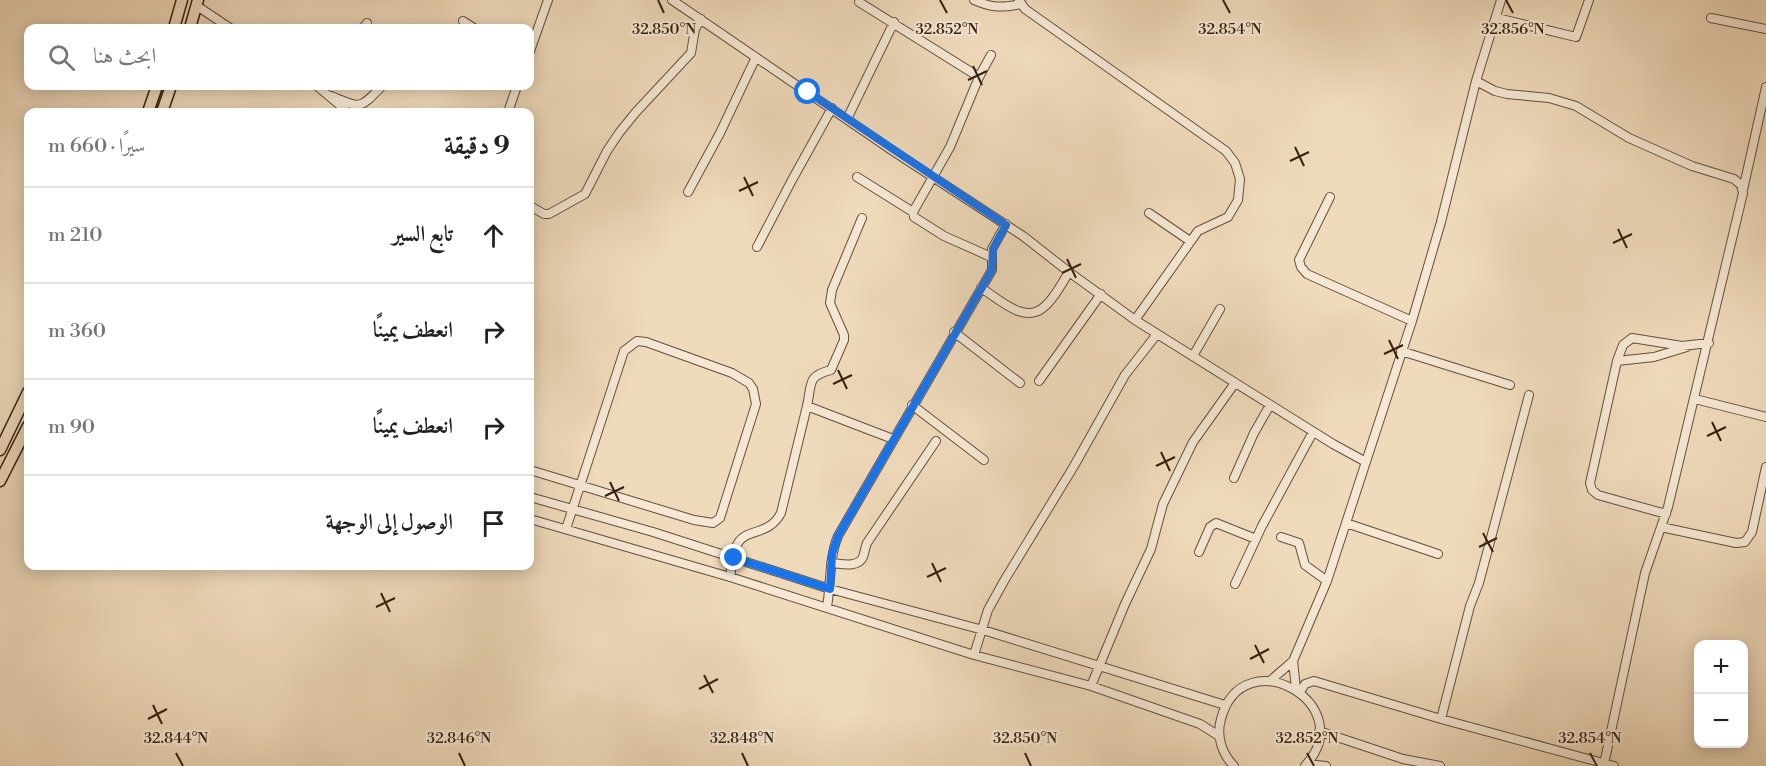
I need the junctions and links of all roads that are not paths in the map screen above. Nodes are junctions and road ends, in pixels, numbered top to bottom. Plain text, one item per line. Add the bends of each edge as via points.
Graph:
1 (182, 0) edge
2 (537, 0) edge
3 (974, 0) edge
4 (1502, 0) edge
5 (1589, 0) edge
6 (674, 1) edge
7 (859, 2) dead end
8 (1020, 2) edge
9 (198, 3) edge
10 (547, 3) edge
11 (1497, 18) junction
12 (1712, 18) dead end
13 (701, 19) junction
14 (463, 21) dead end
15 (894, 22) junction
16 (175, 24) edge
17 (191, 24) edge
18 (225, 24) edge
19 (468, 24) edge
20 (1766, 28) edge
21 (534, 40) edge
22 (991, 55) dead end
23 (756, 57) junction
24 (979, 77) junction
25 (1476, 81) junction
26 (1766, 87) edge
27 (156, 90) edge
28 (170, 90) edge
29 (325, 90) edge
30 (378, 90) edge
31 (516, 90) edge
32 (331, 96) junction
33 (149, 108) edge
34 (163, 108) edge
35 (344, 108) edge
36 (510, 108) edge
37 (832, 108) junction
38 (847, 119) junction
39 (857, 177) dead end
40 (933, 178) junction
41 (1743, 190) junction
42 (688, 192) dead end
43 (1330, 197) dead end
44 (534, 208) edge
45 (913, 212) junction
46 (1149, 213) dead end
47 (862, 218) dead end
48 (1006, 225) junction
49 (1190, 241) junction
50 (757, 246) dead end
51 (991, 257) junction
52 (1069, 272) junction
53 (981, 288) junction
54 (1101, 294) junction
55 (1220, 309) dead end
56 (1135, 320) junction
57 (1412, 321) junction
58 (954, 332) junction
59 (1157, 334) junction
60 (1709, 343) junction
61 (1690, 346) junction
62 (1401, 351) junction
63 (1193, 356) junction
64 (1617, 361) junction
65 (1038, 381) dead end
66 (1235, 382) junction
67 (1020, 383) dead end
68 (1510, 385) dead end
69 (1529, 395) dead end
70 (1695, 399) junction
71 (24, 400) edge
72 (912, 405) junction
73 (1270, 405) junction
74 (807, 406) junction
75 (1766, 417) edge
76 (1313, 432) junction
77 (24, 434) edge
78 (892, 440) junction
79 (936, 441) dead end
80 (0, 450) edge
81 (984, 460) dead end
82 (1366, 462) junction
83 (1766, 467) edge
84 (534, 471) edge
85 (1234, 478) dead end
86 (0, 481) edge
87 (579, 486) junction
88 (534, 498) edge
89 (573, 509) junction
90 (1666, 514) junction
91 (534, 520) edge
92 (1346, 523) junction
93 (1661, 527) junction
94 (566, 529) junction
95 (1281, 537) dead end
96 (1256, 539) junction
97 (1199, 552) dead end
98 (1438, 554) dead end
99 (734, 558) junction
100 (831, 563) junction
101 (730, 577) junction
102 (1327, 581) junction
103 (1235, 584) dead end
104 (830, 589) junction
105 (827, 607) junction
106 (983, 630) junction
107 (974, 655) junction
108 (1293, 661) junction
109 (1099, 666) junction
110 (1270, 681) junction
111 (1091, 686) junction
112 (1298, 691) junction
113 (1226, 705) junction
114 (1441, 719) junction
115 (1319, 731) junction
116 (1219, 736) junction
117 (1604, 764) junction
118 (1306, 765) edge
119 (1234, 766) edge
120 (1326, 766) edge
121 (1440, 766) edge
122 (1614, 766) edge

1 - 16 main road
2 - 10 street
3 - 8 street via 993,8
4 - 11 street
5 - 11 street via 1576,37
6 - 13 street
7 - 15 street
8 - 49 street via 1231,156 1240,179 1238,200 1228,217 1198,231
9 - 17 main road
9 - 18 street
10 - 21 street
11 - 25 street
12 - 20 street
13 - 23 street
13 - 44 street via 694,29 691,53 619,133 585,194 549,214
14 - 19 street
15 - 24 street
15 - 38 street
22 - 24 street
23 - 37 street
23 - 42 street
24 - 40 street
25 - 41 street via 1507,94 1549,98 1576,106 1629,138 1692,166 1734,179
25 - 57 street
26 - 41 street
27 - 33 main road
28 - 34 main road
29 - 32 street
30 - 32 street via 356,106
31 - 36 street
32 - 35 street
37 - 38 street
37 - 50 street
38 - 40 street
39 - 45 street
40 - 45 street
40 - 48 street
41 - 60 street
43 - 57 street via 1299,260 1301,267 1307,274
45 - 51 street via 914,217 944,236
46 - 49 street
47 - 74 street via 830,303 844,340 831,370 813,378
48 - 51 street
48 - 52 street
49 - 56 street
51 - 53 street via 992,270
52 - 53 street via 1046,306 1033,313 1016,311
52 - 54 street
53 - 58 street
54 - 56 street
54 - 65 street
55 - 63 street
56 - 59 street
57 - 62 street
58 - 67 street
58 - 72 street
59 - 63 street
59 - 106 street via 1125,375 1004,581 988,610
60 - 61 street
60 - 70 street
61 - 64 street via 1654,357
61 - 64 street via 1632,338 1623,345
62 - 68 street
62 - 82 street
63 - 66 street
64 - 90 street via 1591,488 1598,495
66 - 73 street
66 - 109 street via 1181,465 1163,504 1151,549
69 - 114 street
70 - 75 street
70 - 90 street
71 - 80 main road
72 - 78 street
72 - 81 street
73 - 76 street
73 - 85 street
74 - 78 street
74 - 99 street via 781,513 764,530 743,537
76 - 82 street
76 - 96 street
77 - 86 main road
78 - 100 street via 838,536
79 - 100 street via 867,543 858,564
82 - 92 street
83 - 93 street via 1752,532 1745,542
84 - 87 street
87 - 87 street via 624,351 637,341 749,382 756,404 717,521 694,520
87 - 89 street
88 - 89 street
89 - 94 street
89 - 99 street
90 - 93 street
91 - 94 street
92 - 98 street
92 - 102 street
93 - 117 street via 1645,573
94 - 101 street
95 - 102 street via 1299,543 1305,565
96 - 97 street via 1216,523 1210,527
96 - 103 street
99 - 101 street
99 - 104 street
100 - 104 street
101 - 105 street
102 - 108 street
104 - 105 street
104 - 106 street
105 - 107 street
106 - 107 street
106 - 109 street
107 - 111 street
108 - 110 street
108 - 112 street
109 - 111 street
109 - 113 street
110 - 112 street
110 - 113 street via 1245,687
111 - 116 street via 1200,724
112 - 114 street via 1314,681
112 - 115 street via 1314,709
113 - 116 street
114 - 117 street
115 - 118 street
115 - 121 street via 1403,759
116 - 119 street via 1223,751
117 - 122 street
118 - 120 street

